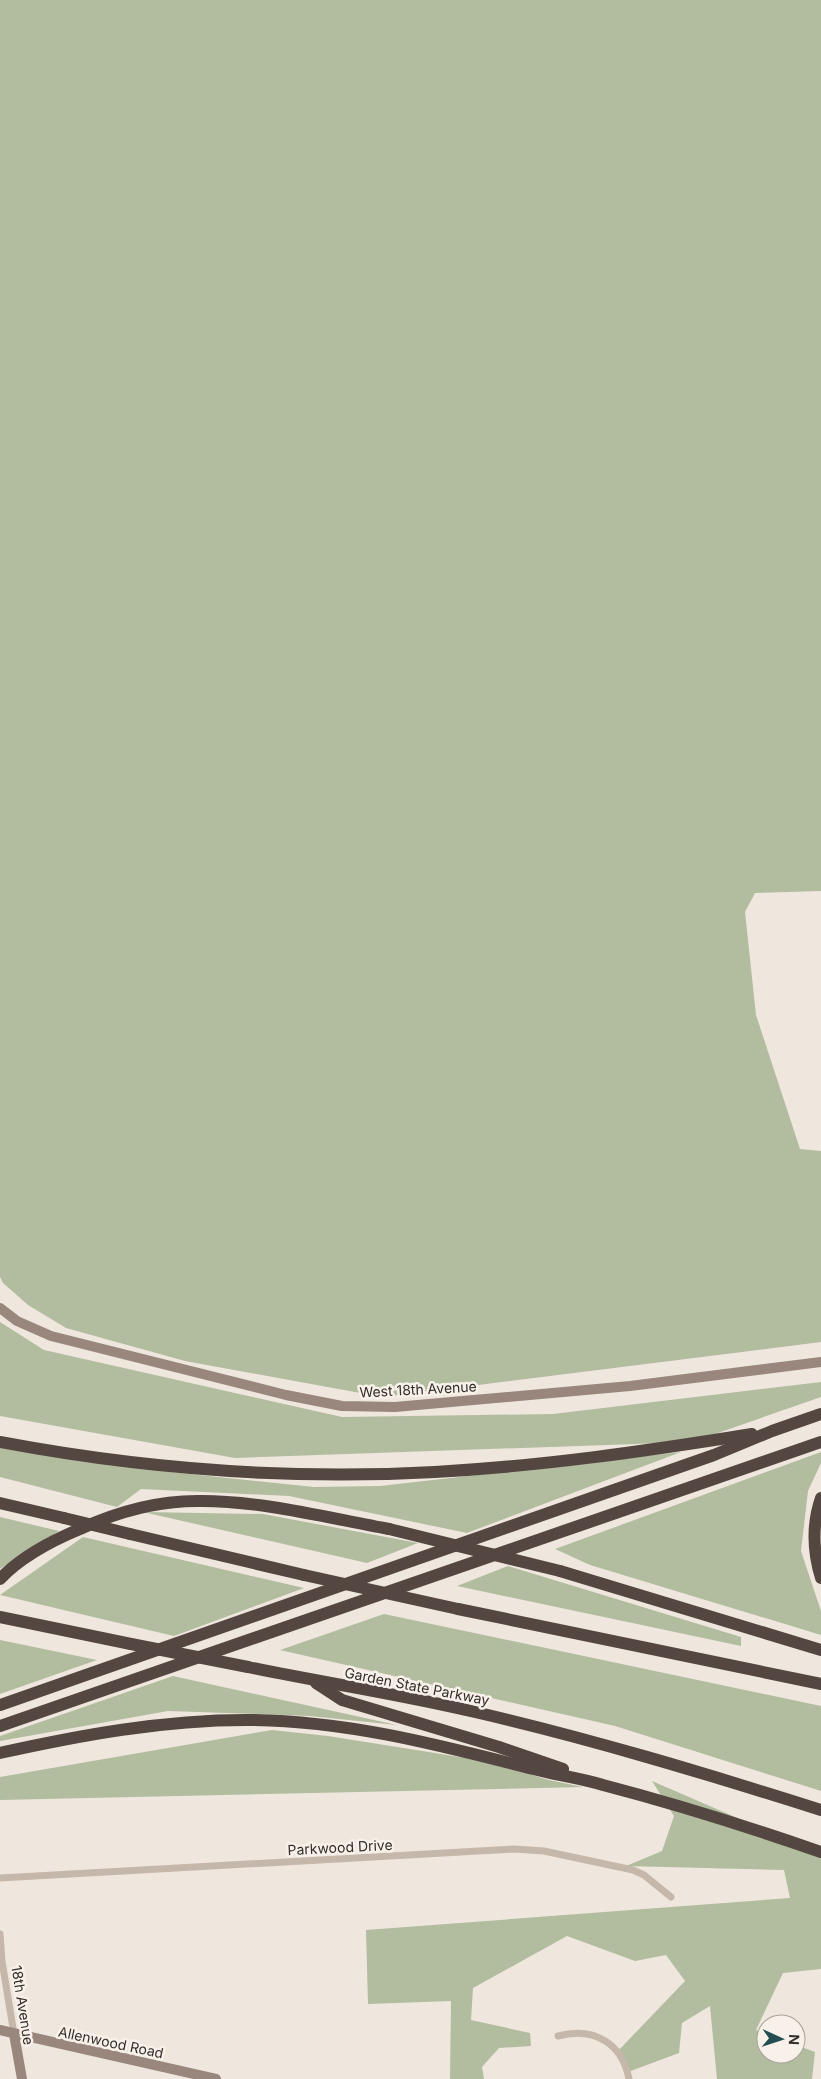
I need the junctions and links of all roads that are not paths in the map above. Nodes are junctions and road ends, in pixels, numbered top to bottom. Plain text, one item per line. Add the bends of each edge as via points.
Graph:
1 (0, 1308) edge
2 (821, 1362) edge
3 (821, 1414) edge
4 (772, 1431) junction
5 (0, 1442) edge
6 (821, 1442) edge
7 (821, 1498) edge
8 (0, 1503) edge
9 (821, 1578) edge
10 (0, 1579) edge
11 (4, 1618) edge
12 (821, 1650) edge
13 (312, 1681) junction
14 (821, 1684) edge
15 (0, 1705) edge
16 (0, 1726) edge
17 (0, 1753) edge
18 (602, 1784) junction
19 (821, 1810) edge
20 (821, 1852) edge
21 (0, 1878) edge
22 (671, 1897) dead end
23 (0, 1934) edge
24 (0, 2030) edge
25 (14, 2034) junction
26 (558, 2036) dead end
27 (22, 2079) edge
28 (216, 2079) edge
29 (629, 2079) edge

1 - 2 street, West 18th Avenue via 28,1327 60,1338 286,1395 368,1408 630,1386
3 - 4 highway
4 - 5 highway via 698,1444 524,1465 355,1474 206,1469 113,1460
4 - 15 highway via 704,1459
6 - 16 highway
7 - 9 highway via 814,1533
8 - 14 highway, bridge via 458,1609
10 - 12 highway, bridge via 39,1548 99,1520 128,1510 178,1502 220,1502 389,1529 560,1571
11 - 13 highway, Garden State Parkway, bridge
13 - 18 highway via 342,1700 499,1747
13 - 19 highway, Garden State Parkway via 430,1702 550,1730
17 - 18 highway via 156,1725 218,1720 279,1721 397,1736
18 - 20 highway
21 - 22 street, Parkwood Drive via 531,1850 633,1870
23 - 25 street, 18th Avenue
24 - 25 street, Allenwood Road
25 - 27 street, 18th Avenue
25 - 28 street, Allenwood Road
26 - 29 street via 579,2032 600,2037 619,2054

